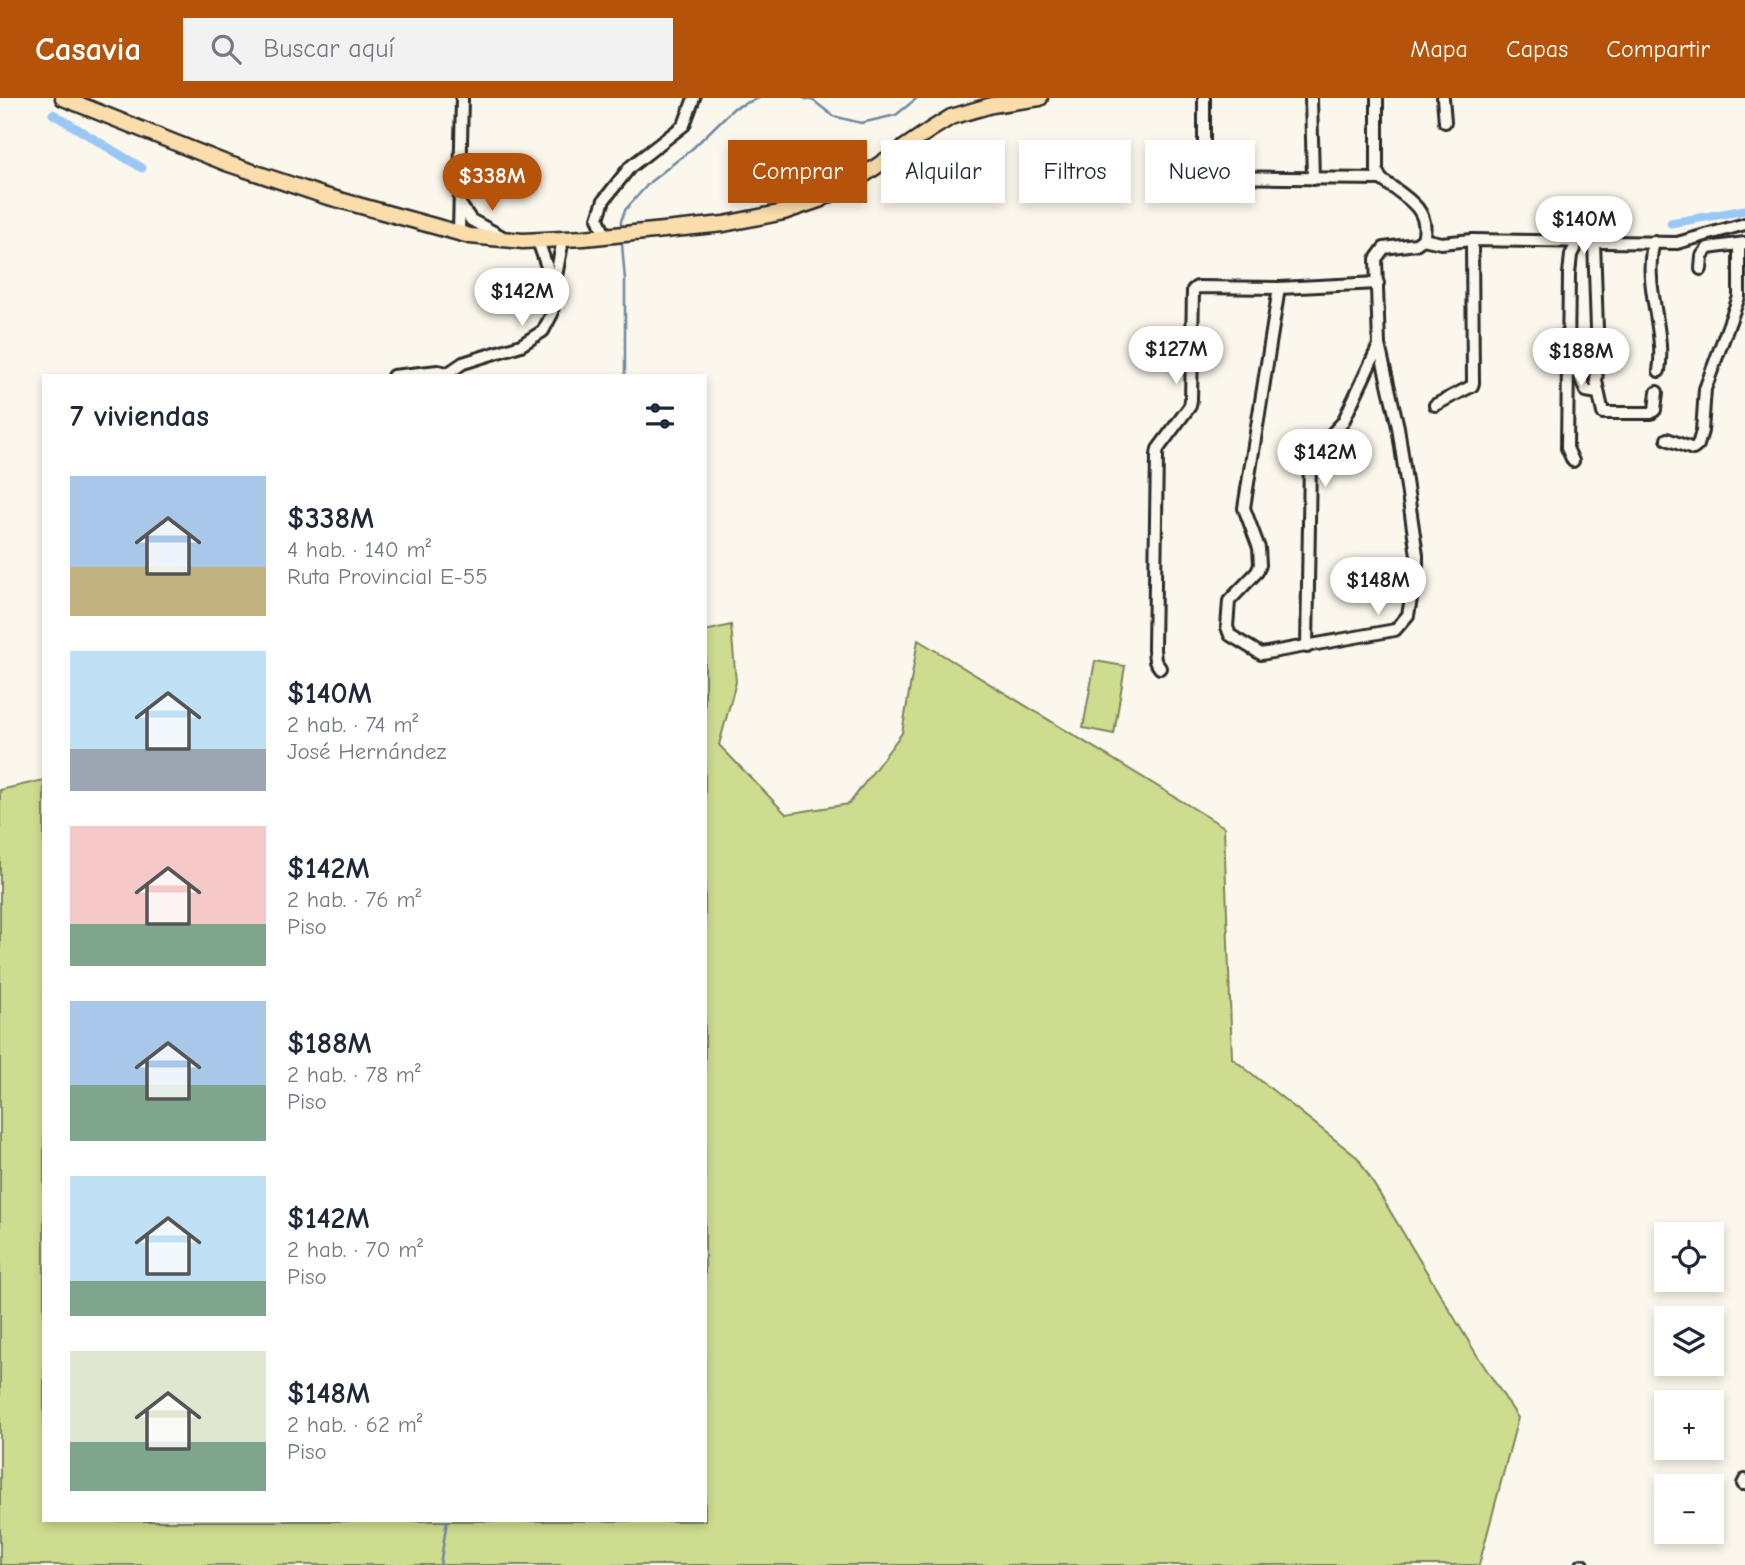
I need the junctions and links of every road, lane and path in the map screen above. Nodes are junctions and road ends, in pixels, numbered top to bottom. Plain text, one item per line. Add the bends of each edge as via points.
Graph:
1 (63, 98) edge
2 (462, 98) edge
3 (694, 98) edge
4 (1040, 98) edge
5 (1204, 98) edge
6 (1311, 98) edge
7 (1377, 98) edge
8 (1443, 98) edge
9 (1445, 122) dead end
10 (1313, 178) junction
11 (1381, 178) junction
12 (459, 200) junction
13 (1745, 224) edge
14 (459, 233) junction
15 (605, 236) junction
16 (563, 239) junction
17 (1423, 239) junction
18 (1472, 240) junction
19 (510, 241) junction
20 (538, 241) junction
21 (1578, 241) junction
22 (1594, 241) junction
23 (1654, 242) junction
24 (1742, 243) edge
25 (1701, 269) dead end
26 (1378, 283) junction
27 (554, 287) junction
28 (1279, 288) junction
29 (1379, 345) junction
30 (1568, 359) junction
31 (1659, 371) dead end
32 (411, 374) edge
33 (445, 374) edge
34 (1657, 392) dead end
35 (1598, 393) junction
36 (1435, 405) dead end
37 (1667, 439) dead end
38 (1573, 461) dead end
39 (1307, 647) junction
40 (1160, 668) dead end

1 - 14 main road via 267,178
2 - 12 street
3 - 15 street via 684,125 630,167 604,200 598,218
4 - 15 main road via 951,117 855,181 784,212 724,224
5 - 10 street via 1204,177
6 - 10 street
7 - 11 street
8 - 9 street
10 - 11 street
11 - 17 street via 1422,212 1426,220
12 - 14 street
12 - 19 street via 471,220
13 - 23 street via 1688,241
14 - 19 main road
15 - 16 main road
16 - 20 main road
16 - 27 street
17 - 18 street via 1441,243
17 - 26 street via 1384,248 1376,259
18 - 21 street
18 - 36 street via 1473,383
19 - 20 main road
20 - 27 street
21 - 22 street
21 - 30 street via 1569,264
22 - 23 street
22 - 35 street
23 - 31 street via 1655,307 1662,354
24 - 25 street via 1708,248
24 - 37 street via 1739,298 1705,389 1698,445 1692,449
26 - 28 street
26 - 29 street
27 - 33 street via 552,314 537,336
28 - 39 street via 1244,508 1259,548 1260,565 1229,601 1227,627 1230,635 1261,654
28 - 40 street via 1194,290 1190,406 1157,455 1153,649
29 - 39 street via 1343,422 1310,461
29 - 39 street via 1398,427 1416,542 1410,607 1395,630
30 - 35 street via 1586,391
30 - 38 street via 1567,448
32 - 33 street
34 - 35 street via 1651,413 1606,415

